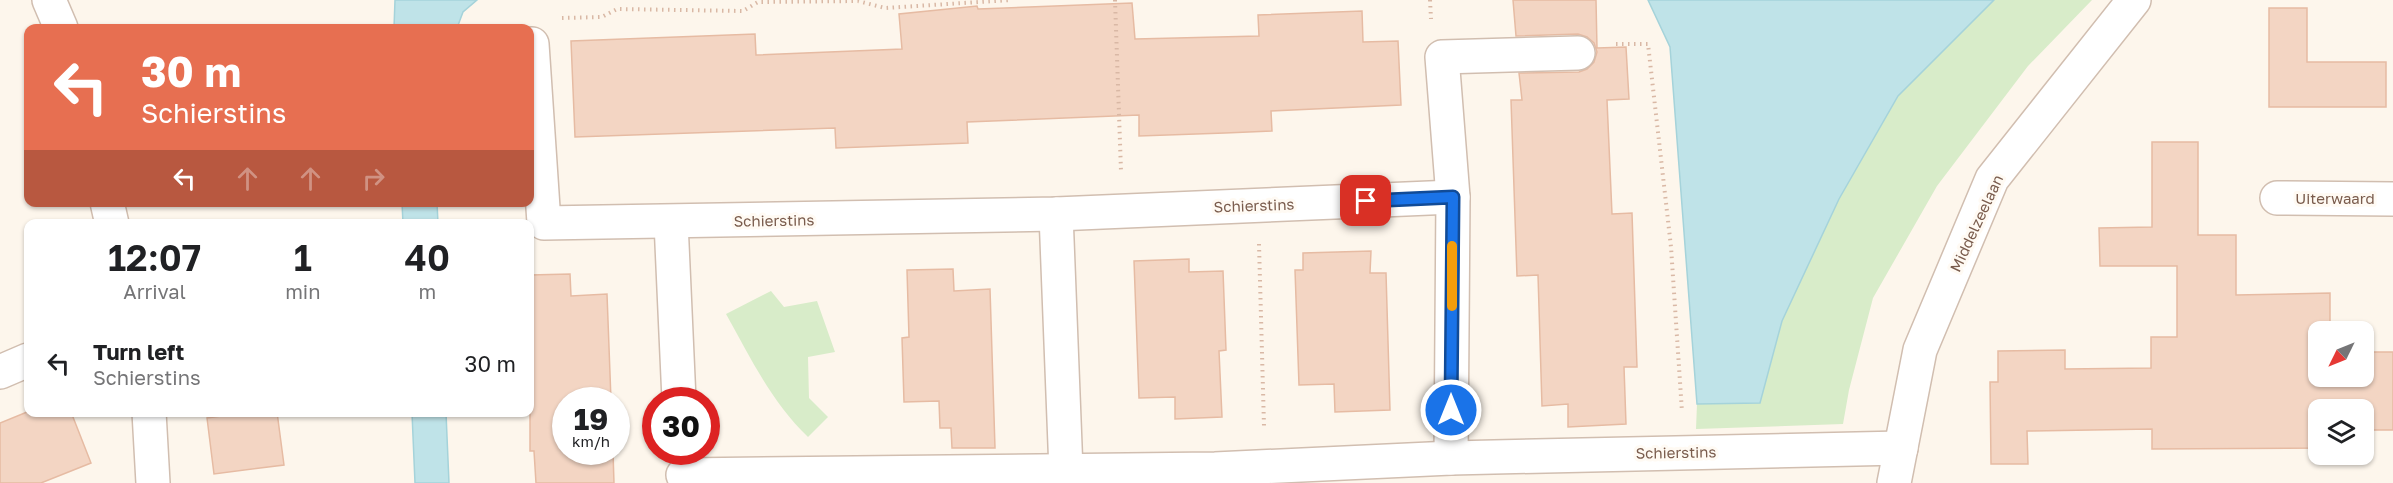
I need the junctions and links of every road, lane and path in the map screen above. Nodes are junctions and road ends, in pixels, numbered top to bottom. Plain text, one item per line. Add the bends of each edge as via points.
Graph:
1 (50, 0) edge
2 (1011, 0) edge
3 (1115, 0) edge
4 (2134, 0) edge
5 (557, 18) dead end
6 (59, 24) edge
7 (1578, 53) joint
8 (534, 74) edge
9 (1453, 197) junction
10 (2277, 198) dead end
11 (2393, 199) edge
12 (1257, 205) junction
13 (1123, 211) junction
14 (1056, 214) junction
15 (671, 222) junction
16 (24, 362) edge
17 (0, 372) edge
18 (679, 387) edge
19 (149, 417) edge
20 (1901, 448) junction
21 (1685, 451) junction
22 (1451, 458) junction
23 (1265, 465) junction
24 (683, 470) edge
25 (1066, 471) junction
26 (153, 483) edge
27 (1894, 483) edge

1 - 6 street
2 - 5 path via 885,8 858,1 758,2 743,11 617,9 602,17
3 - 13 path
4 - 20 street, Middelzeelaan via 1992,179 1920,350
7 - 9 street via 1443,57
7 - 21 path via 1592,44 1648,44 1671,247
8 - 15 street, Schierstins via 544,223
9 - 12 street, Schierstins
9 - 22 street
10 - 11 street, Uiterwaard
12 - 13 street, Schierstins
12 - 23 path
13 - 14 street, Schierstins
14 - 15 street, Schierstins
14 - 25 street
15 - 18 street
16 - 17 street
19 - 26 street
20 - 21 street, Schierstins
20 - 27 street, Middelzeelaan
21 - 22 street, Schierstins
22 - 23 street, Schierstins
23 - 25 street, Schierstins
24 - 25 street, Schierstins

